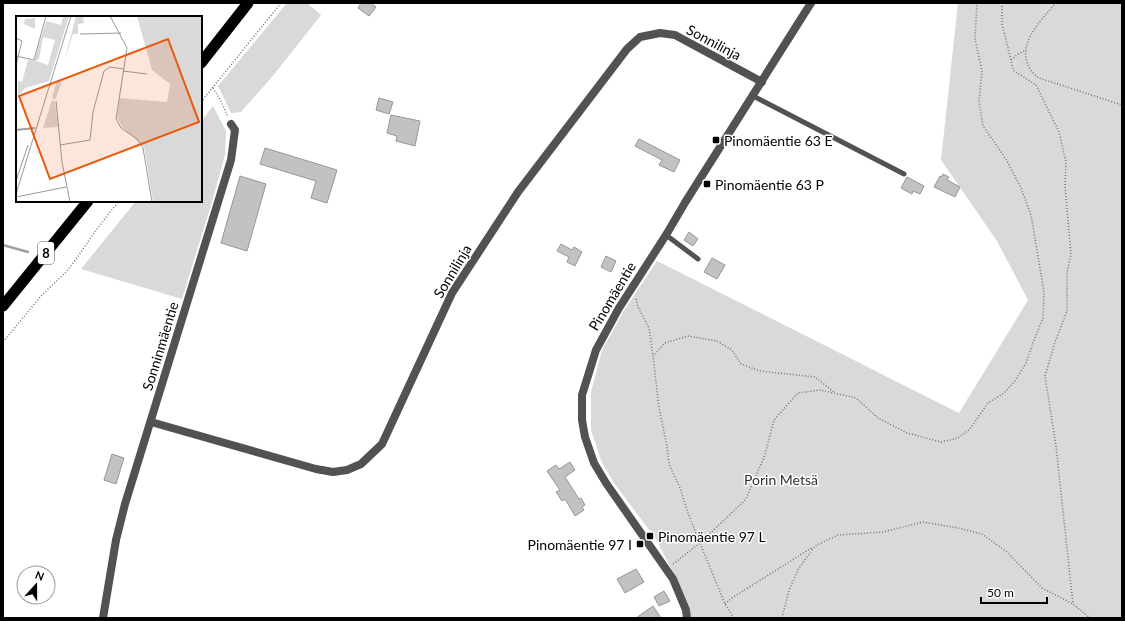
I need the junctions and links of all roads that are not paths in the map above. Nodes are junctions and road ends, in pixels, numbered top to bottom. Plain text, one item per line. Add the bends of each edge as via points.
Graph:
1 (248, 3) edge
2 (811, 3) edge
3 (202, 62) edge
4 (762, 82) junction
5 (753, 96) junction
6 (231, 124) road end
7 (904, 174) dead end
8 (87, 202) edge
9 (666, 235) junction
10 (698, 259) dead end
11 (3, 306) edge
12 (151, 422) junction
13 (103, 618) edge
14 (687, 618) edge

1 - 3 highway
2 - 4 street, Pinomäentie
4 - 5 street, Pinomäentie
4 - 12 street, Sonnilinja via 675,35 660,33 640,37 628,49 518,192 452,293 382,444 361,464 333,472 316,469
5 - 7 lane
5 - 9 street, Pinomäentie
6 - 12 street, Sonninmäentie via 235,130 231,160
8 - 11 highway, 8
9 - 10 lane
9 - 14 street, Pinomäentie via 632,286 596,350 582,396 583,425 584,437 594,464 673,579
12 - 13 street, Sonninmäentie via 116,540

